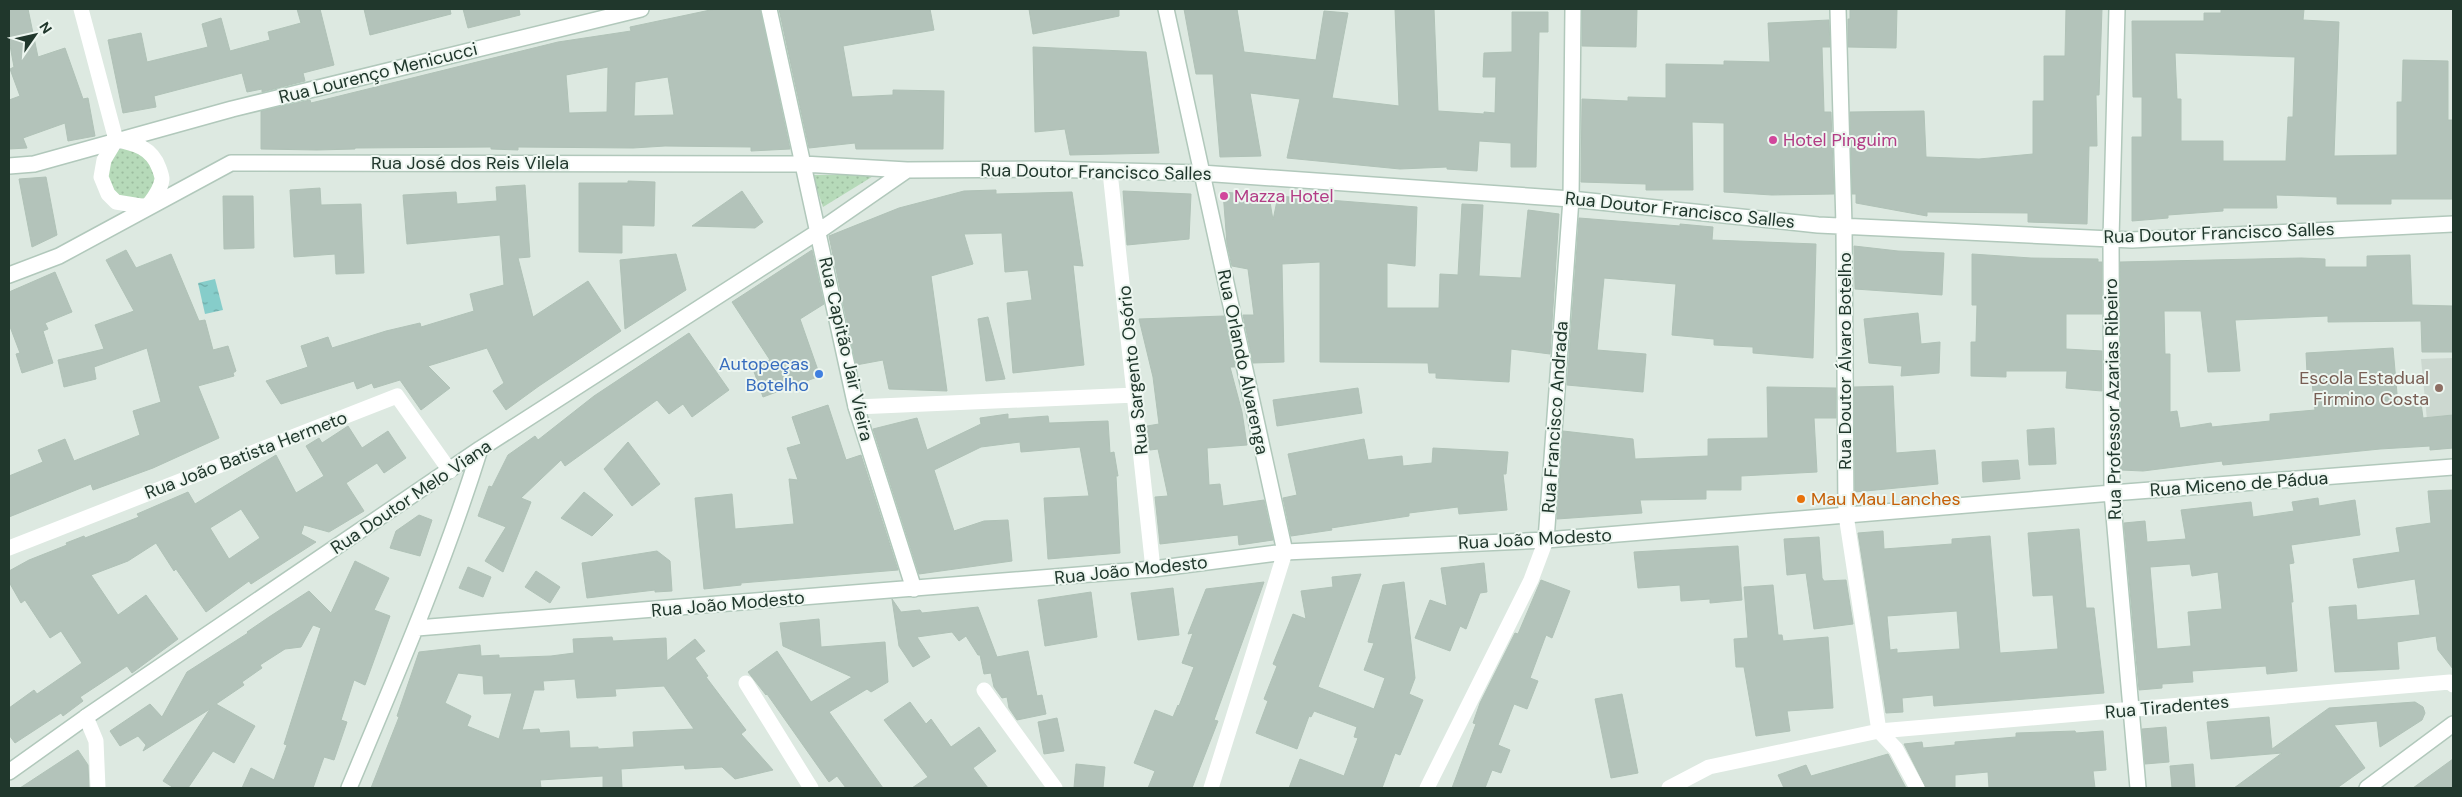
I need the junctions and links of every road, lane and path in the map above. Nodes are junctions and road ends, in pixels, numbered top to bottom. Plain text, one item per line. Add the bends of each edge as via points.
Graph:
1 (81, 9) edge
2 (641, 9) edge
3 (768, 9) edge
4 (1166, 9) edge
5 (1573, 9) edge
6 (1838, 9) edge
7 (2117, 9) edge
8 (116, 140) junction
9 (803, 164) junction
10 (9, 166) edge
11 (907, 170) junction
12 (1110, 172) junction
13 (1201, 173) junction
14 (1570, 199) junction
15 (147, 207) junction
16 (2453, 224) edge
17 (1844, 226) junction
18 (818, 231) junction
19 (2111, 239) junction
20 (9, 275) edge
21 (1136, 395) junction
22 (856, 407) junction
23 (480, 449) junction
24 (2453, 467) edge
25 (450, 471) junction
26 (2112, 493) junction
27 (463, 504) junction
28 (1846, 515) junction
29 (1546, 540) junction
30 (9, 548) edge
31 (1286, 552) junction
32 (1154, 569) junction
33 (914, 589) junction
34 (417, 628) junction
35 (746, 683) dead end
36 (2453, 685) edge
37 (984, 690) dead end
38 (2132, 710) junction
39 (86, 717) junction
40 (2453, 724) edge
41 (1879, 731) junction
42 (9, 772) edge
43 (98, 788) edge
44 (349, 788) edge
45 (807, 788) edge
46 (1055, 788) edge
47 (1211, 788) edge
48 (1427, 788) edge
49 (1669, 788) edge
50 (1917, 788) edge
51 (2138, 788) edge
52 (2367, 788) edge

1 - 8 main road
2 - 8 main road, Rua Lourenço Menicucci
3 - 9 main road, Rua Capitão Jair Vieira
4 - 13 main road, Rua Orlando Alvarenga
5 - 14 main road, Rua Francisco Andrada
6 - 17 main road, Rua Doutor Álvaro Botelho
7 - 19 main road, Rua Professor Azarias Ribeiro
8 - 10 main road, Rua Lourenço Menicucci via 34,164
8 - 15 main road via 146,149 156,161 162,178
8 - 15 main road via 104,160 100,177 116,202
9 - 11 main road, Rua Doutor Francisco Salles
9 - 15 main road, Rua José dos Reis Vilela via 231,163
9 - 18 main road, Rua Capitão Jair Vieira
11 - 12 main road, Rua Doutor Francisco Salles
11 - 18 main road
12 - 13 main road, Rua Doutor Francisco Salles
12 - 21 main road, Rua Sargento Osório
13 - 14 main road, Rua Doutor Francisco Salles
13 - 31 main road, Rua Orlando Alvarenga
14 - 17 main road, Rua Doutor Francisco Salles
14 - 29 main road, Rua Francisco Andrada
15 - 20 main road, Rua José dos Reis Vilela via 59,256
16 - 19 main road, Rua Doutor Francisco Salles
17 - 19 main road, Rua Doutor Francisco Salles
17 - 28 main road, Rua Doutor Álvaro Botelho
18 - 22 main road, Rua Capitão Jair Vieira
18 - 23 main road, Rua Doutor Melo Viana
19 - 26 main road, Rua Professor Azarias Ribeiro
21 - 22 main road
21 - 32 main road, Rua Sargento Osório
22 - 33 main road, Rua Capitão Jair Vieira
23 - 25 main road, Rua Doutor Melo Viana
23 - 27 main road
24 - 26 main road, Rua Miceno de Pádua
25 - 27 main road via 461,488
25 - 30 main road, Rua João Batista Hermeto via 397,396
25 - 39 main road, Rua Doutor Melo Viana
26 - 28 main road, Rua Miceno de Pádua
26 - 38 main road, Rua Professor Azarias Ribeiro
27 - 34 main road
28 - 29 main road, Rua João Modesto
28 - 41 main road, Rua Doutor Álvaro Botelho
29 - 31 main road, Rua João Modesto
29 - 48 main road, Rua Francisco Andrada via 1532,580
31 - 32 main road, Rua João Modesto
31 - 47 main road
32 - 33 main road, Rua João Modesto
33 - 34 main road, Rua João Modesto
34 - 44 main road
35 - 45 main road
36 - 38 main road, Rua Tiradentes via 2450,682
37 - 46 main road
38 - 41 main road, Rua Tiradentes
38 - 51 main road, Rua Professor Azarias Ribeiro
39 - 42 main road, Rua Doutor Melo Viana
39 - 43 main road via 96,741
40 - 52 main road
41 - 49 main road, Rua Tiradentes via 1708,767
41 - 50 main road via 1896,749

